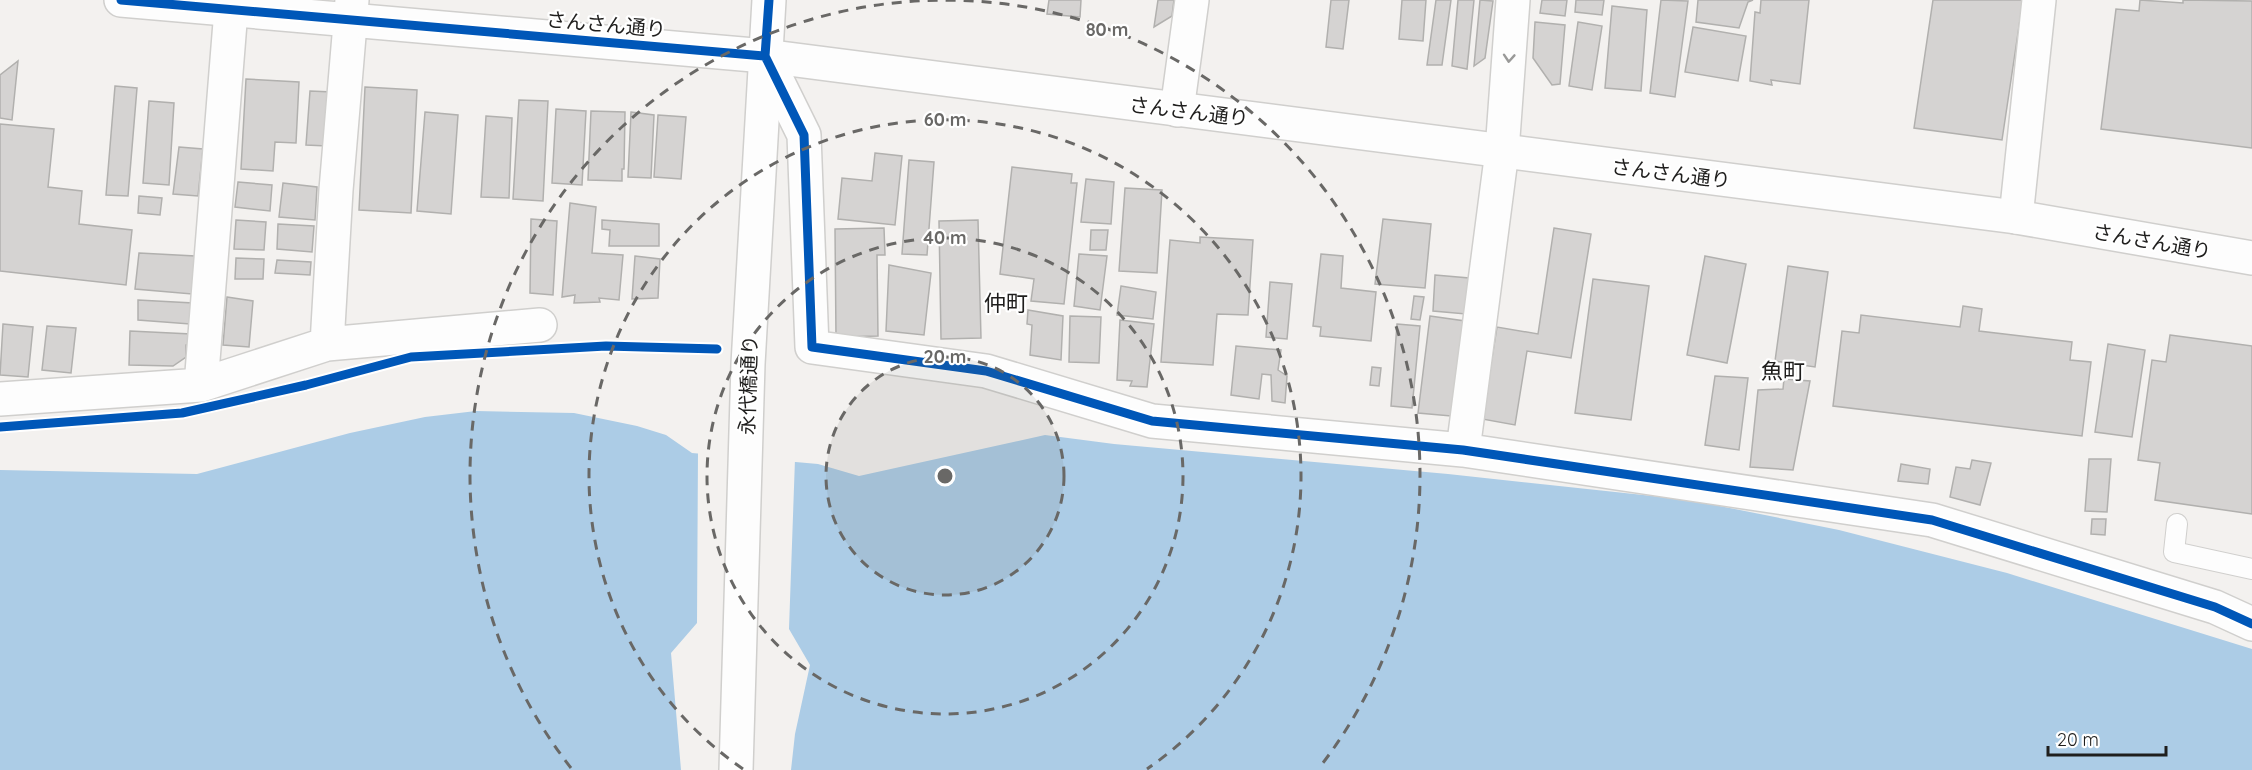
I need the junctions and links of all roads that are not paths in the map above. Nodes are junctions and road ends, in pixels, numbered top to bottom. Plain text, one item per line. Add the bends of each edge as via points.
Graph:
1 (121, 0) edge
2 (769, 0) edge
3 (1192, 0) edge
4 (1512, 0) edge
5 (2039, 0) edge
6 (231, 10) junction
7 (351, 10) edge
8 (765, 56) junction
9 (1177, 110) junction
10 (1502, 152) junction
11 (2016, 217) junction
12 (2252, 258) edge
13 (540, 324) dead end
14 (327, 344) junction
15 (201, 385) junction
16 (0, 399) edge
17 (1463, 450) junction
18 (2176, 524) dead end
19 (2252, 569) edge
20 (2252, 624) edge
21 (736, 770) edge

1 - 6 street, さんさん通り
2 - 8 street, 永代橋通り
3 - 9 street
4 -> 10 street
5 - 11 street
6 - 7 street, さんさん通り
6 - 15 street
7 - 8 street, さんさん通り
7 - 14 street
8 - 9 street, さんさん通り
8 - 17 street via 804,135 812,347 986,371 1152,421
8 - 21 street, 永代橋通り via 748,364
9 - 10 street, さんさん通り
10 - 11 street, さんさん通り
10 - 17 street
11 - 12 street, さんさん通り
13 - 14 street
14 - 15 street
15 - 16 street
17 - 20 street via 1932,520 2215,606
18 - 19 lane via 2174,552

